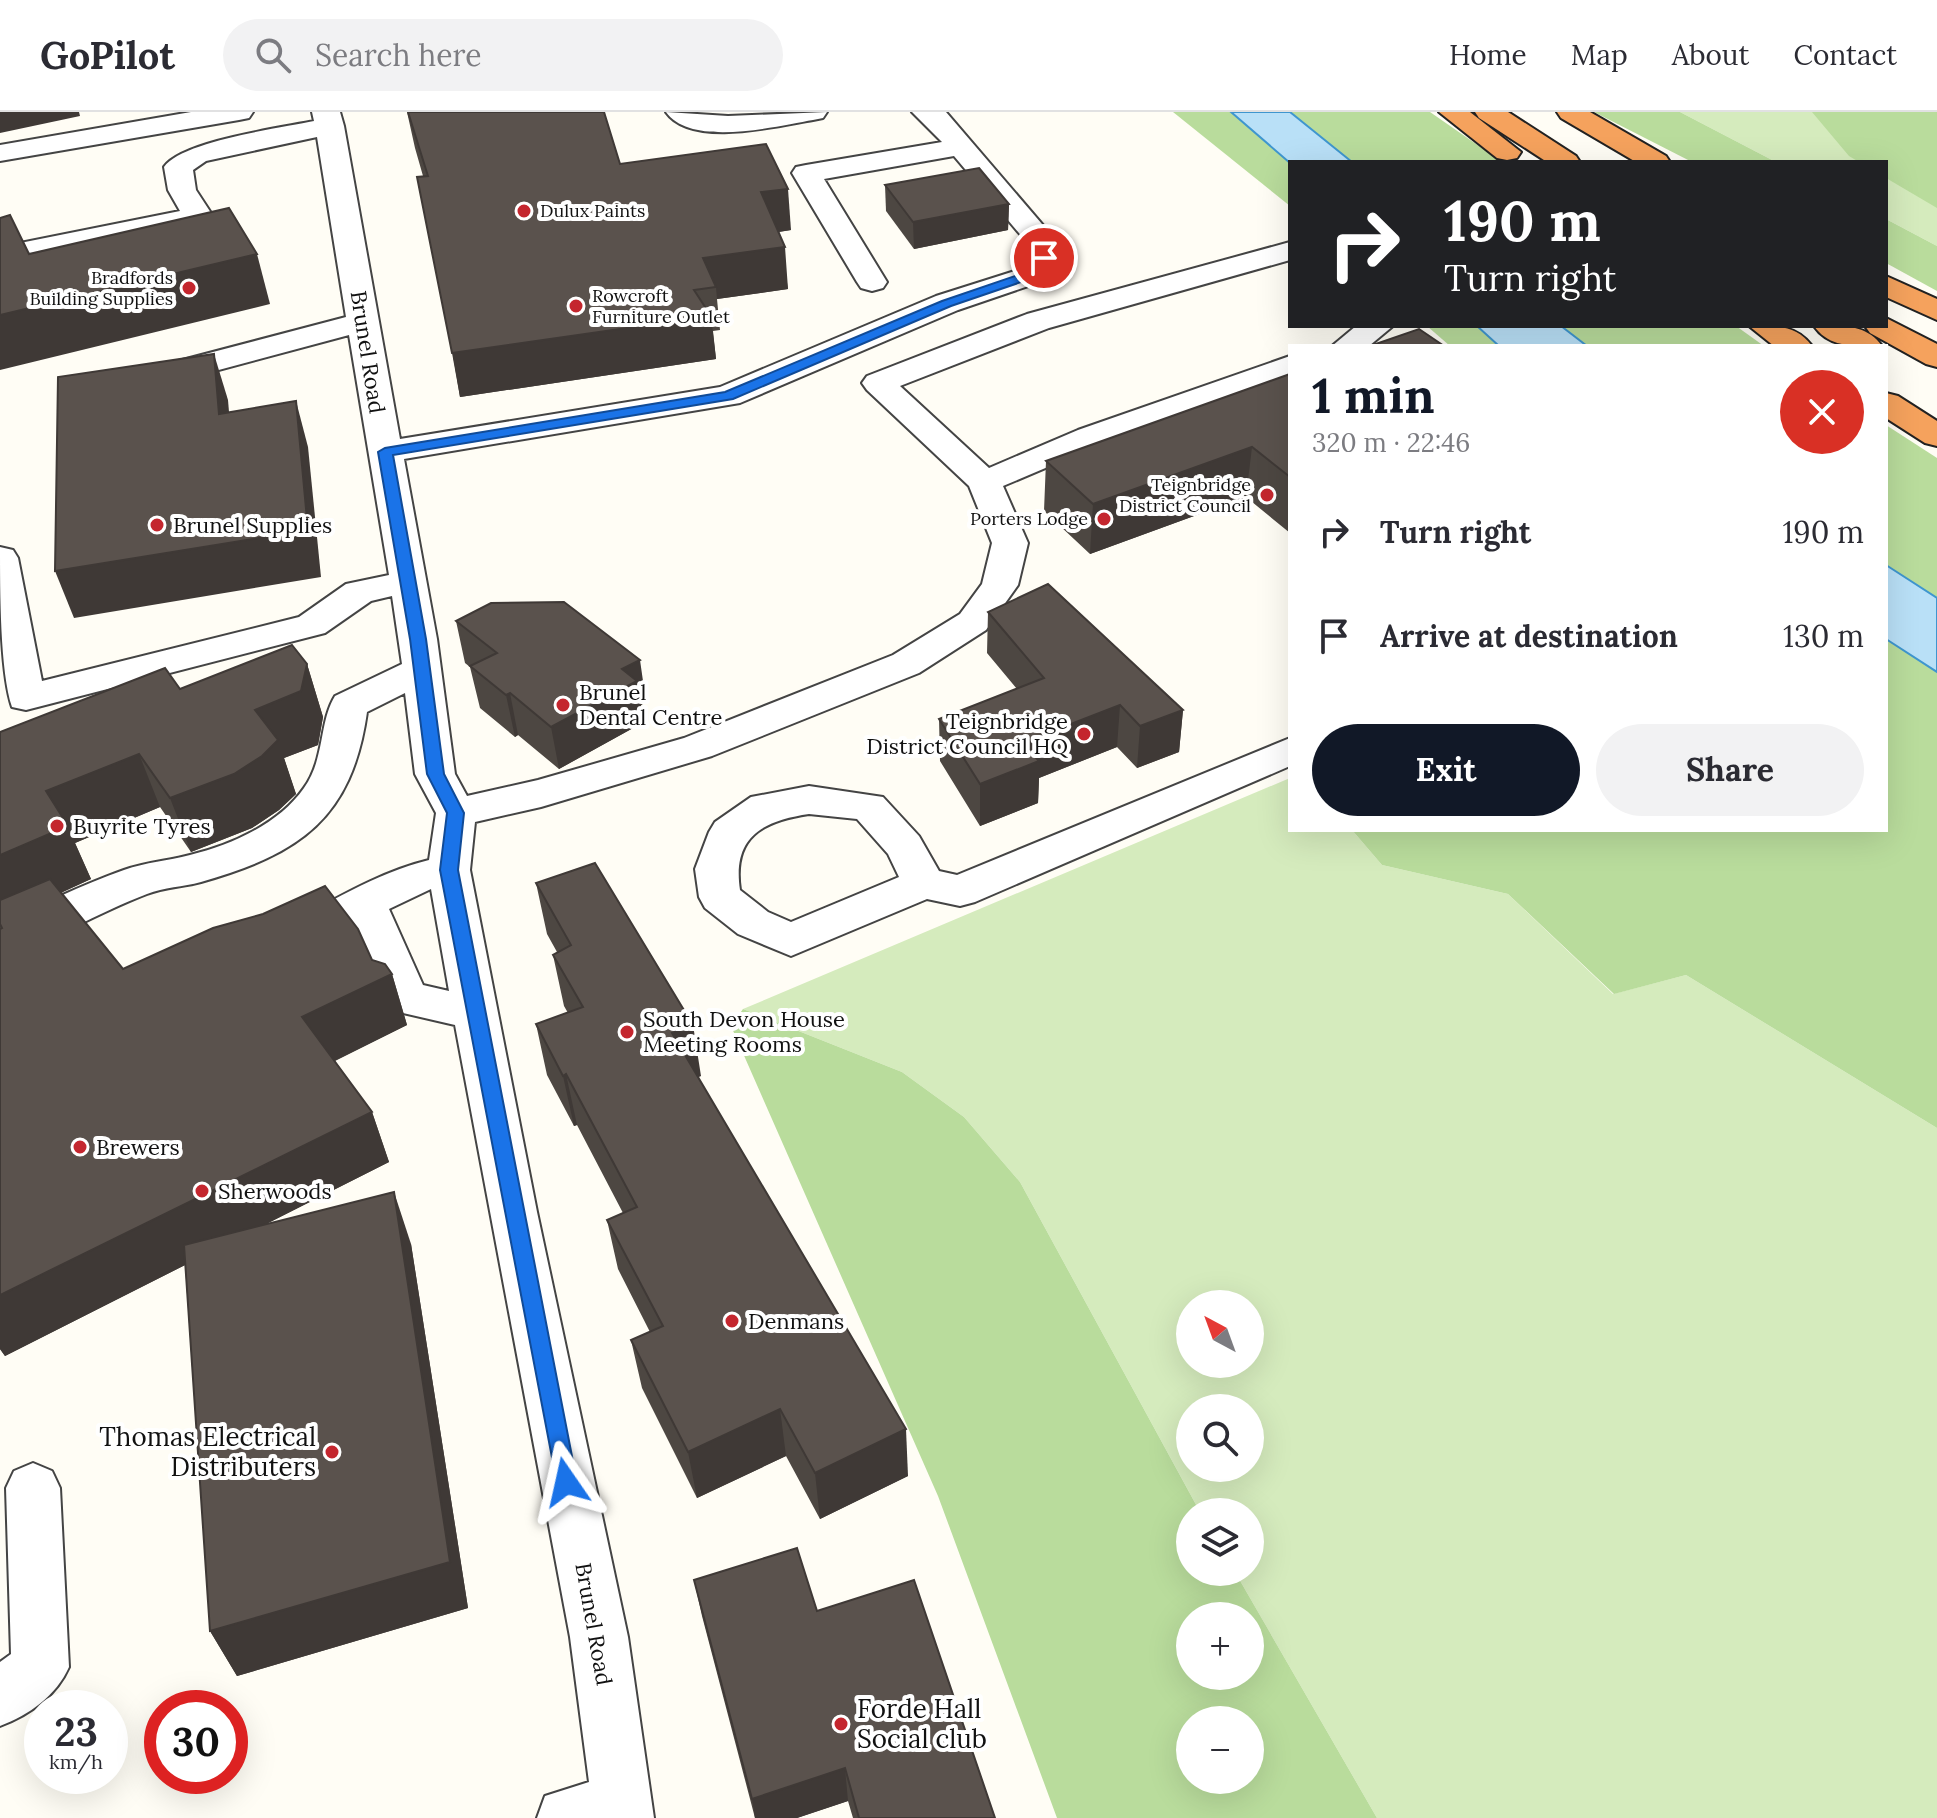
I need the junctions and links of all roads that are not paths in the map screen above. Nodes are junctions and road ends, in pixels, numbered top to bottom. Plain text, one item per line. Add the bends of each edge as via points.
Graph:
1 (239, 112) edge
2 (680, 112) edge
3 (813, 112) edge
4 (926, 112) edge
5 (1453, 112) edge
6 (1489, 112) edge
7 (1535, 112) edge
8 (1571, 112) edge
9 (328, 119) edge
10 (960, 147) junction
11 (0, 153) edge
12 (1519, 160) edge
13 (1563, 160) edge
14 (1609, 160) edge
15 (1653, 160) edge
16 (1288, 252) edge
17 (0, 256) edge
18 (872, 282) dead end
19 (1888, 286) edge
20 (1937, 311) edge
21 (362, 322) junction
22 (1374, 328) edge
23 (1768, 328) edge
24 (1834, 328) edge
25 (1885, 328) edge
26 (1351, 344) edge
27 (1793, 344) edge
28 (1862, 344) edge
29 (1937, 357) edge
30 (1888, 359) edge
31 (1288, 367) edge
32 (127, 385) edge
33 (1937, 386) edge
34 (1888, 404) edge
35 (1937, 436) edge
36 (385, 452) junction
37 (984, 482) junction
38 (0, 558) edge
39 (406, 582) junction
40 (421, 670) junction
41 (1288, 752) edge
42 (456, 813) junction
43 (449, 870) junction
44 (924, 883) junction
45 (365, 903) junction
46 (0, 941) edge
47 (249, 956) edge
48 (476, 1013) junction
49 (33, 1488) dead end
50 (0, 1698) edge
51 (604, 1813) edge

1 - 11 street
2 - 3 street via 696,122 731,123
4 - 10 street
5 - 12 highway
6 - 13 highway
7 - 14 highway
8 - 15 highway
9 - 17 street via 197,155 178,167 182,190 198,216
9 - 21 street, Brunel Road
10 - 18 street via 806,173
10 - 36 street via 1038,237 1044,258 1029,276 947,303 728,396
16 - 37 street via 1038,321 878,383
19 - 20 highway
21 - 32 street
21 - 36 street, Brunel Road
22 - 26 street
23 - 27 highway
24 - 28 highway
25 - 29 highway
30 - 33 highway
31 - 37 street via 1090,437
34 - 35 highway
36 - 39 street, Brunel Road
37 - 42 street via 1010,543 1000,585 973,622 906,664 698,747
38 - 39 street via 26,698 312,625 359,592
39 - 40 street, Brunel Road
40 - 42 street, Brunel Road via 435,774
40 - 46 street via 349,705 346,735 322,798 281,834 191,870 154,875
41 - 44 street via 960,891
42 - 43 street, Brunel Road
43 - 45 street via 412,879
43 - 48 street, Brunel Road
44 - 44 street via 791,940 753,923 720,897 716,869 730,832 765,807 809,800 869,807 904,846
45 - 47 street via 290,942
45 - 48 street via 406,998
48 - 51 street, Brunel Road via 599,1637
49 - 50 street via 40,1667

